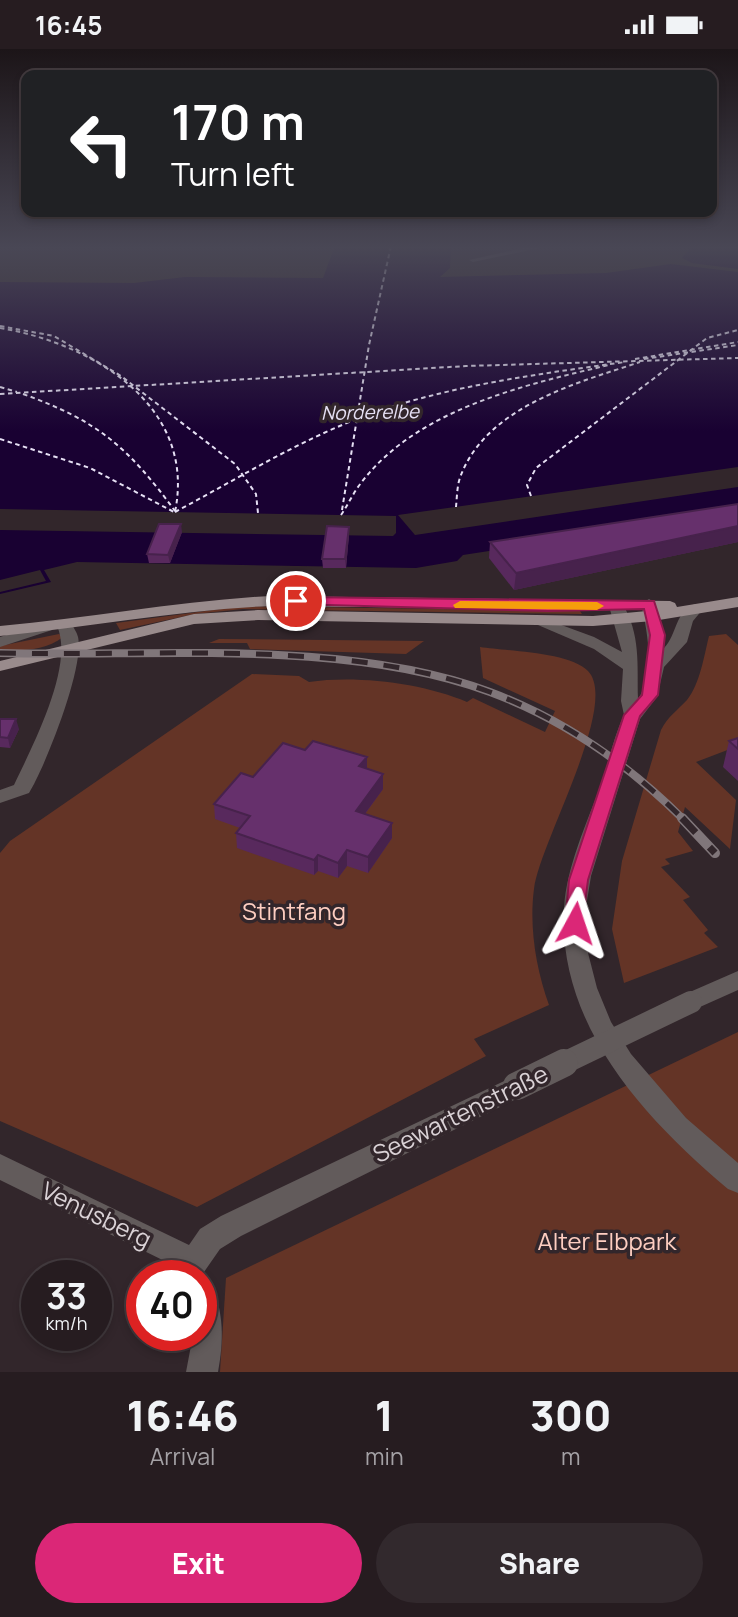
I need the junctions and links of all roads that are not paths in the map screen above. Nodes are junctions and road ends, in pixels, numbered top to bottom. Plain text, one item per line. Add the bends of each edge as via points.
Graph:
1 (738, 601) edge
2 (695, 609) junction
3 (651, 610) junction
4 (619, 613) junction
5 (539, 622) junction
6 (65, 626) junction
7 (46, 627) junction
8 (0, 631) edge
9 (0, 642) edge
10 (68, 650) junction
11 (0, 666) edge
12 (632, 668) junction
13 (654, 669) junction
14 (632, 715) junction
15 (0, 797) edge
16 (738, 979) edge
17 (0, 1166) edge
18 (738, 1180) edge
19 (179, 1260) edge
20 (200, 1260) edge
21 (207, 1351) edge
22 (202, 1372) edge

1 - 2 main road
2 - 3 main road
2 - 13 street via 685,620 679,642
3 - 4 main road
3 - 13 street via 657,635
4 - 5 main road
4 - 6 main road via 270,601 211,604
4 - 12 street via 629,636
5 - 10 main road via 228,617 167,624
5 - 12 street via 595,641
6 - 7 main road
6 - 10 street via 72,638
7 - 8 main road
7 - 9 street
10 - 11 main road
10 - 15 street via 66,677 22,789
12 - 14 street via 627,702
13 - 14 street via 650,695
14 - 18 street via 579,880 574,938 580,970 590,1001 621,1061 657,1107
16 - 20 street, Seewartenstraße, bridge via 231,1226 210,1239
17 - 19 street, Venusberg
21 - 22 street

